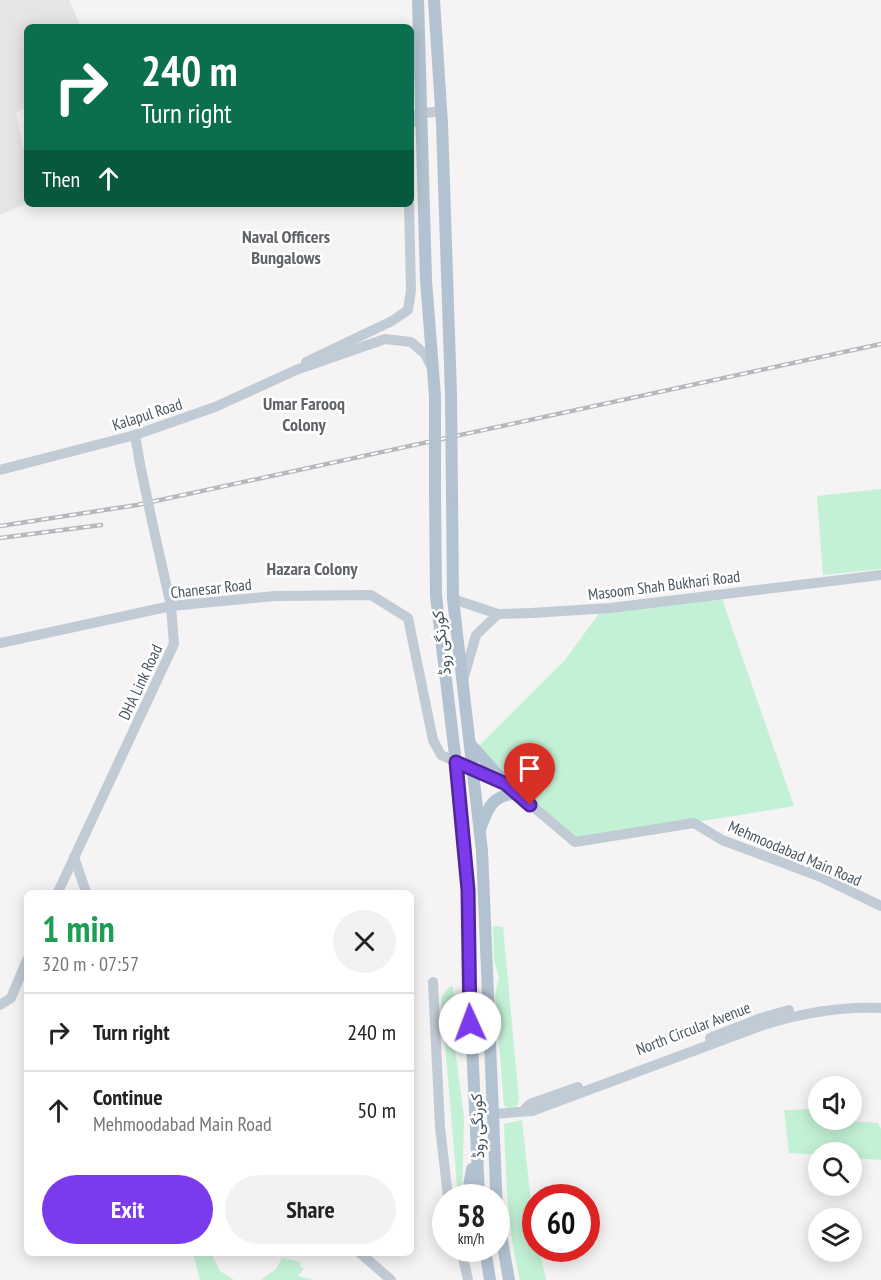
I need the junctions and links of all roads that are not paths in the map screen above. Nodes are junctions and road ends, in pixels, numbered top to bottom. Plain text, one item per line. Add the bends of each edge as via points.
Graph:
1 (418, 0) edge
2 (434, 0) edge
3 (441, 111) junction
4 (422, 113) junction
5 (414, 121) edge
6 (409, 207) edge
7 (296, 370) junction
8 (434, 375) junction
9 (135, 435) junction
10 (0, 470) edge
11 (881, 575) edge
12 (453, 599) junction
13 (171, 606) junction
14 (498, 614) junction
15 (0, 643) edge
16 (462, 683) junction
17 (470, 744) junction
18 (456, 762) junction
19 (474, 768) junction
20 (511, 788) junction
21 (479, 831) junction
22 (74, 857) junction
23 (59, 890) edge
24 (85, 890) edge
25 (881, 906) edge
26 (24, 967) edge
27 (433, 982) dead end
28 (881, 1001) edge
29 (0, 1005) edge
30 (881, 1008) edge
31 (524, 1110) junction
32 (494, 1114) junction
33 (475, 1161) junction
34 (447, 1184) edge
35 (470, 1184) edge
36 (478, 1184) edge
37 (364, 1256) edge
38 (464, 1262) edge
39 (487, 1262) edge
40 (392, 1280) edge
41 (468, 1280) edge
42 (490, 1280) edge
43 (509, 1280) edge

1 - 4 main road, کورنگی روڈ
2 - 3 main road, کورنگی روڈ
3 - 4 street
3 - 12 main road, کورنگی روڈ, bridge via 451,395
4 - 5 street
4 - 8 main road, کورنگی روڈ via 426,280
6 - 7 street via 408,310
7 - 8 street via 390,339 411,342 420,348
7 - 9 street, Kalapul Road via 215,407
8 - 18 main road, کورنگی روڈ, bridge via 436,596
9 - 10 street, Kalapul Road
9 - 13 street, DHA Link Road, bridge
11 - 14 street, Masoom Shah Bukhari Road via 610,608
12 - 14 street, Masoom Shah Bukhari Road
12 - 16 main road, کورنگی روڈ
13 - 15 street, Chanesar Road
13 - 18 street, Chanesar Road via 324,594 371,595 389,604 408,618 433,740 444,758
13 - 22 street, DHA Link Road via 174,644
14 - 16 street via 477,634
16 - 17 main road, کورنگی روڈ
17 - 19 main road, کورنگی روڈ
17 - 20 main road
18 - 19 street, Mehmoodabad Main Road
18 - 33 main road, کورنگی روڈ via 468,890
19 - 20 street, Mehmoodabad Main Road
19 - 21 main road, کورنگی روڈ
20 - 21 main road via 494,800
20 - 25 street, Mehmoodabad Main Road via 575,842 694,823 722,840 821,877
21 - 32 main road, کورنگی روڈ
22 - 23 street, DHA Link Road
22 - 24 street
26 - 29 street via 10,998
27 - 34 street
28 - 31 street, North Circular Avenue via 834,1002 761,1018 530,1104
30 - 31 street, North Circular Avenue via 801,1014 532,1112
31 - 32 street, North Circular Avenue
32 - 43 main road, کورنگی روڈ via 497,1211
33 - 35 main road
33 - 36 main road, کورنگی روڈ
37 - 40 street
38 - 41 street
39 - 42 main road

